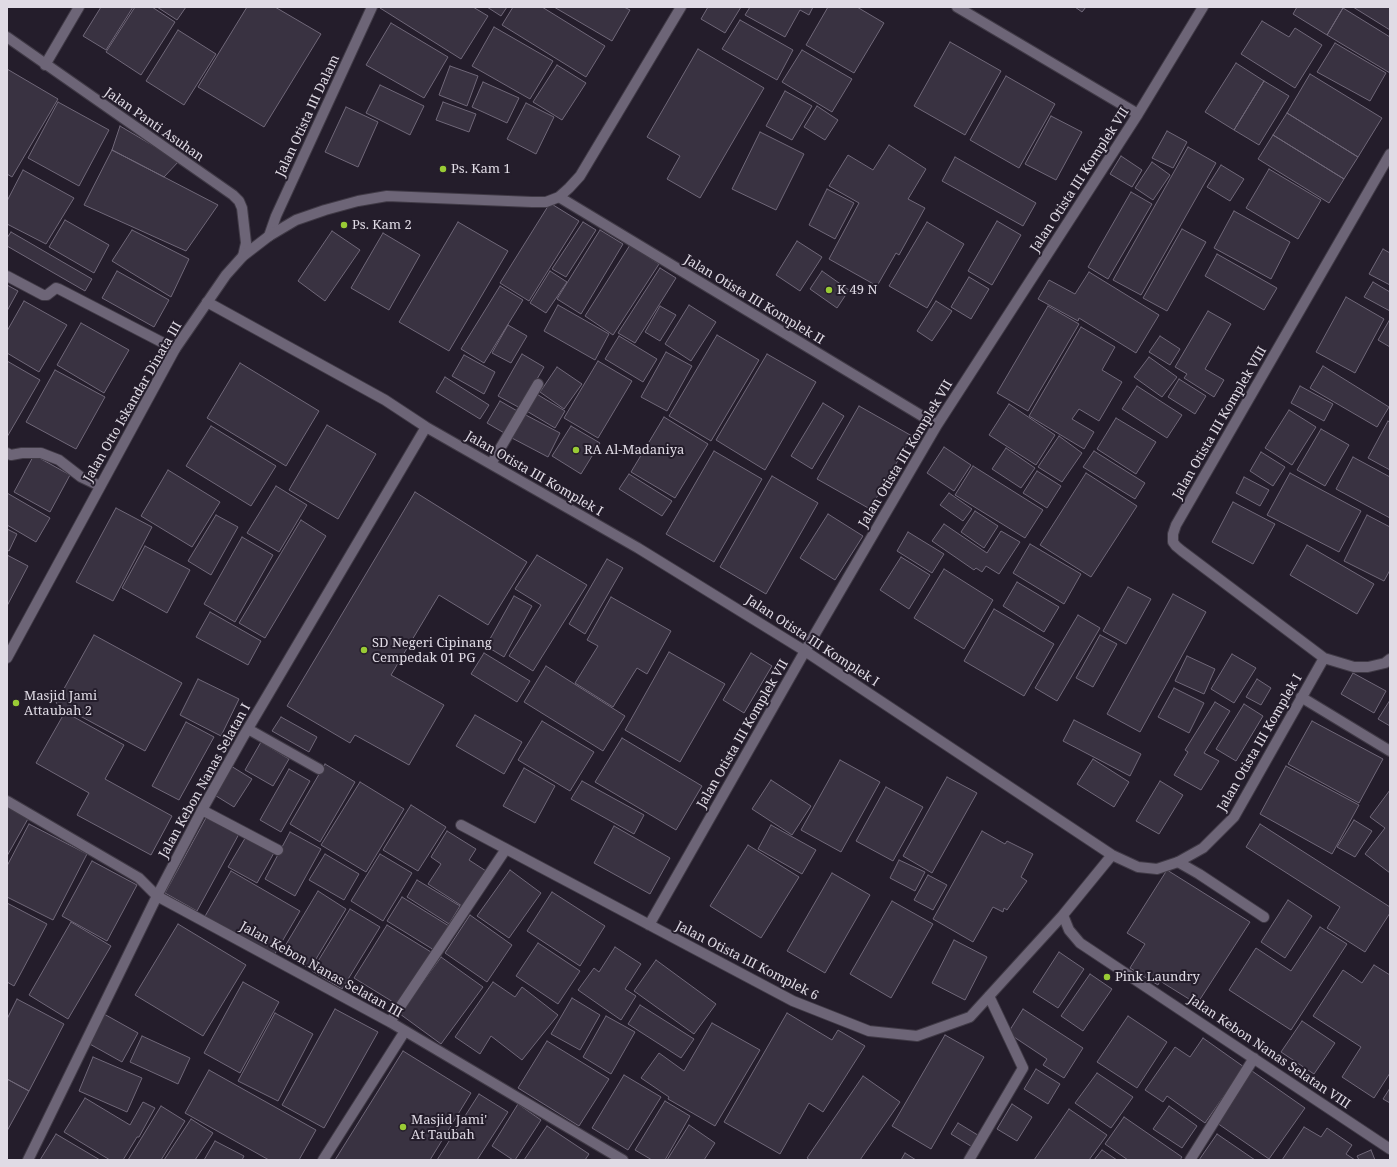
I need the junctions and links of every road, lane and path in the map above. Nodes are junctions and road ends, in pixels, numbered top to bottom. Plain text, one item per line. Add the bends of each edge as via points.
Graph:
1 (79, 7) edge
2 (372, 7) edge
3 (681, 7) edge
4 (957, 7) edge
5 (1203, 7) edge
6 (7, 37) edge
7 (45, 65) junction
8 (1138, 114) junction
9 (1390, 154) edge
10 (559, 197) junction
11 (269, 236) junction
12 (243, 256) junction
13 (7, 276) edge
14 (207, 302) junction
15 (175, 349) junction
16 (538, 384) dead end
17 (937, 425) junction
18 (426, 427) junction
19 (7, 454) edge
20 (490, 464) junction
21 (100, 486) junction
22 (805, 651) junction
23 (8, 652) edge
24 (1324, 658) junction
25 (1390, 659) edge
26 (1301, 697) junction
27 (248, 729) junction
28 (1390, 751) edge
29 (319, 769) dead end
30 (7, 801) edge
31 (202, 810) junction
32 (461, 825) dead end
33 (506, 849) junction
34 (278, 850) dead end
35 (1112, 855) junction
36 (1178, 862) junction
37 (157, 896) junction
38 (1063, 915) junction
39 (1264, 918) dead end
40 (649, 925) junction
41 (989, 996) junction
42 (390, 1022) junction
43 (405, 1030) junction
44 (1254, 1058) junction
45 (1390, 1149) edge
46 (28, 1160) edge
47 (323, 1160) edge
48 (623, 1160) edge
49 (969, 1160) edge
50 (1190, 1160) edge

1 - 7 street
2 - 11 street, Jalan Otista III Dalam
3 - 10 street, Jalan Otto Iskandar Dinata III via 580,176
4 - 8 street
5 - 8 street, Jalan Otista III Komplek VII
6 - 7 street, Jalan Panti Asuhan
7 - 12 street, Jalan Panti Asuhan via 233,195 242,208 246,243
8 - 17 street, Jalan Otista III Komplek VII
9 - 24 street, Jalan Otista III Komplek VIII via 1173,534 1173,542 1182,552
10 - 11 street, Jalan Otto Iskandar Dinata III via 546,202 532,202 387,196 358,201 296,220
10 - 17 street, Jalan Otista III Komplek II
11 - 12 street, Jalan Otto Iskandar Dinata III
12 - 14 street, Jalan Otto Iskandar Dinata III
13 - 15 street via 43,295 59,289
14 - 15 street, Jalan Otto Iskandar Dinata III
14 - 18 street, Jalan Otista III Komplek I via 385,400
15 - 21 street, Jalan Otto Iskandar Dinata III
16 - 20 street
17 - 22 street, Jalan Otista III Komplek VII
18 - 20 street, Jalan Otista III Komplek I
18 - 27 street, Jalan Kebon Nanas Selatan I
19 - 21 street via 41,453 59,460
20 - 22 street, Jalan Otista III Komplek I via 638,548
21 - 23 street, Jalan Otto Iskandar Dinata III
22 - 35 street, Jalan Otista III Komplek I
22 - 40 street, Jalan Otista III Komplek VII
24 - 25 street via 1354,667 1368,667
24 - 26 street, Jalan Otista III Komplek I
26 - 28 street
26 - 36 street, Jalan Otista III Komplek I via 1234,817 1203,848
27 - 29 street
27 - 31 street, Jalan Kebon Nanas Selatan I
30 - 37 street, Jalan Kebon Nanas Selatan III via 138,878
31 - 34 street
31 - 37 street, Jalan Kebon Nanas Selatan I
32 - 33 street, Jalan Otista III Komplek 6
33 - 40 street, Jalan Otista III Komplek 6
33 - 42 street
35 - 36 street, Jalan Otista III Komplek I via 1138,867 1157,869
35 - 38 street, Jalan Otista III Komplek 6
36 - 39 street
37 - 42 street, Jalan Kebon Nanas Selatan III
37 - 46 street, Jalan Kebon Nanas Selatan I
38 - 41 street, Jalan Otista III Komplek 6
38 - 44 street, Jalan Kebon Nanas Selatan VIII via 1069,930 1080,943
40 - 41 street, Jalan Otista III Komplek 6 via 792,1001 870,1031 917,1036 970,1017
41 - 49 street via 1022,1068
42 - 43 street, Jalan Kebon Nanas Selatan III
43 - 47 street
43 - 48 street, Jalan Kebon Nanas Selatan III
44 - 45 street, Jalan Kebon Nanas Selatan VIII
44 - 50 street

